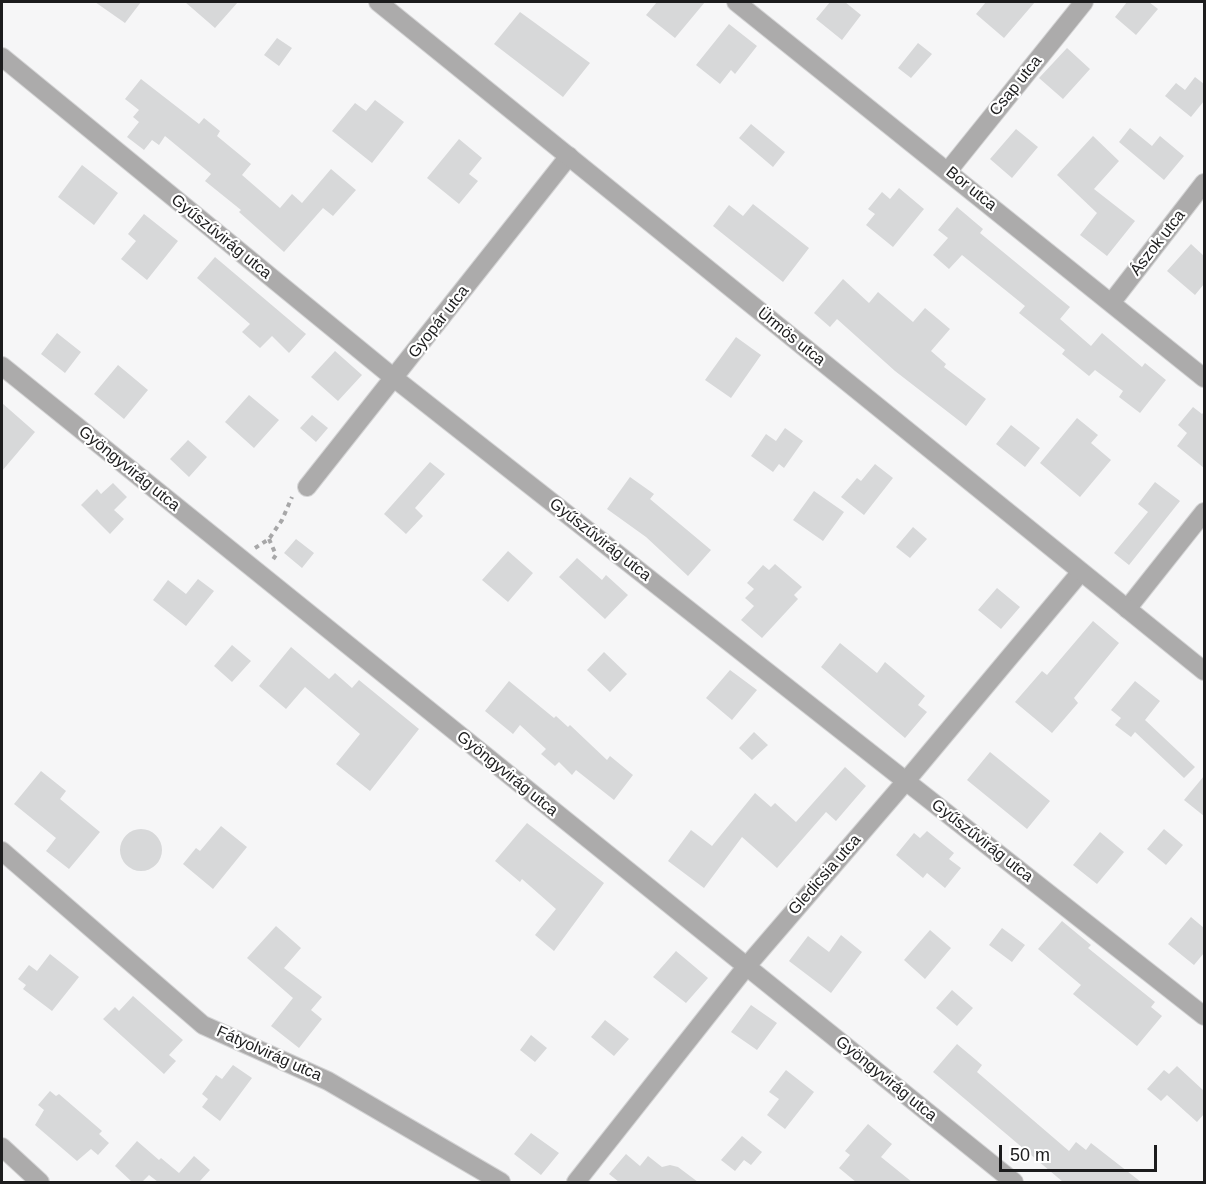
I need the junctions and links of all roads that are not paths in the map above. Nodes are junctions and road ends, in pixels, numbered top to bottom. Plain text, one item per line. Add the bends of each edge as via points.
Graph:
1 (378, 2) edge
2 (1084, 2) edge
3 (747, 4) edge
4 (2, 57) edge
5 (569, 156) junction
6 (948, 171) junction
7 (1204, 183) edge
8 (1111, 303) junction
9 (2, 366) edge
10 (394, 378) junction
11 (1204, 378) edge
12 (307, 487) dead end
13 (1204, 513) edge
14 (1080, 573) junction
15 (1127, 609) junction
16 (1204, 671) edge
17 (906, 781) junction
18 (2, 851) edge
19 (746, 967) junction
20 (1204, 1016) edge
21 (2, 1147) edge
22 (40, 1182) edge
23 (501, 1182) edge
24 (576, 1182) edge
25 (1014, 1182) edge

1 - 5 street, Ürmös utca
2 - 6 street, Csap utca
3 - 6 street, Bor utca
4 - 10 street, Gyűszűvirág utca
5 - 10 street, Gyopár utca
5 - 14 street, Ürmös utca
6 - 8 street, Bor utca
7 - 8 street, Ászok utca
8 - 11 street, Bor utca
9 - 19 street, Gyöngyvirág utca
10 - 12 street, Gyopár utca
10 - 17 street, Gyűszűvirág utca
13 - 15 street
14 - 15 street, Ürmös utca
14 - 17 street, Gledicsia utca
15 - 16 street, Ürmös utca
17 - 19 street, Gledicsia utca
17 - 20 street, Gyűszűvirág utca
18 - 23 street, Fátyolvirág utca via 203,1025 328,1081
19 - 24 street, Gledicsia utca
19 - 25 street, Gyöngyvirág utca
21 - 22 street

